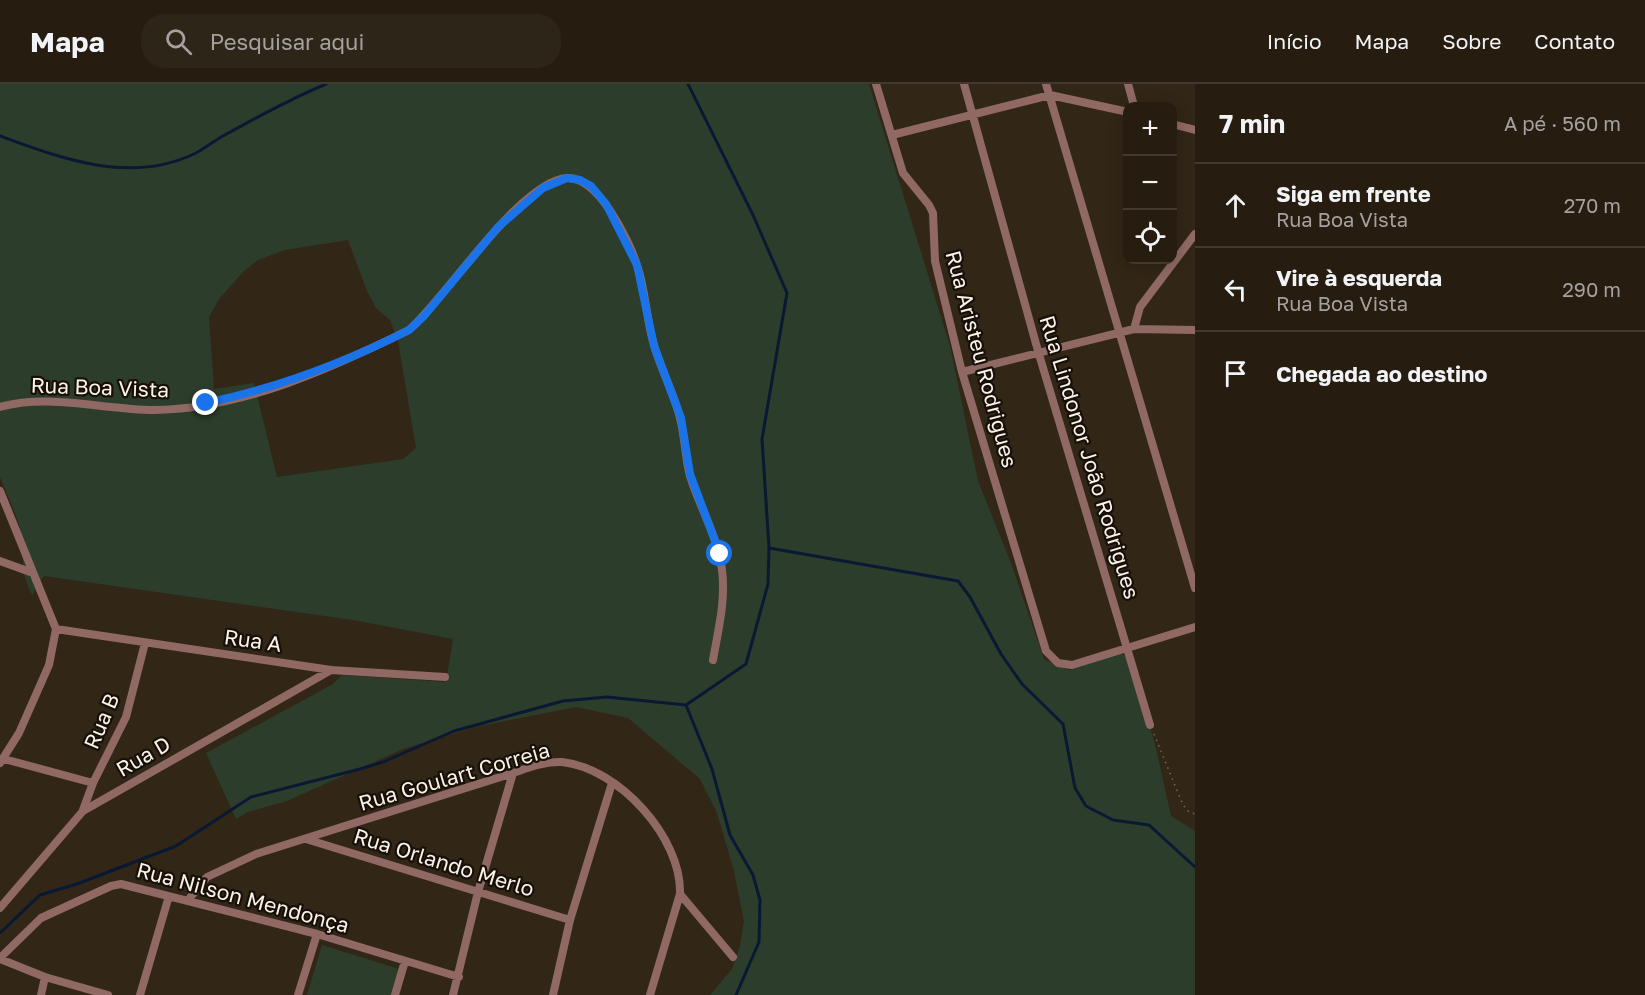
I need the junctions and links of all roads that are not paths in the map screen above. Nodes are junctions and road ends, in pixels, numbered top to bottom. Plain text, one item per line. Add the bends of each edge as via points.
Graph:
1 (876, 84) edge
2 (964, 84) edge
3 (1046, 84) edge
4 (1128, 84) edge
5 (1050, 95) junction
6 (1133, 102) edge
7 (1123, 111) edge
8 (974, 116) junction
9 (1177, 125) edge
10 (1195, 130) edge
11 (891, 135) junction
12 (1195, 234) edge
13 (1134, 329) junction
14 (1195, 330) edge
15 (1119, 332) junction
16 (1038, 351) junction
17 (962, 372) junction
18 (0, 407) edge
19 (0, 491) edge
20 (0, 561) edge
21 (33, 573) junction
22 (1195, 588) edge
23 (1195, 627) edge
24 (56, 629) junction
25 (145, 643) junction
26 (1129, 648) junction
27 (713, 660) dead end
28 (331, 670) junction
29 (445, 677) dead end
30 (1150, 725) road end
31 (2, 761) edge
32 (513, 772) junction
33 (93, 783) junction
34 (612, 783) junction
35 (83, 811) junction
36 (308, 839) junction
37 (478, 892) junction
38 (680, 894) junction
39 (168, 896) junction
40 (189, 899) junction
41 (0, 908) edge
42 (570, 920) junction
43 (317, 934) junction
44 (734, 957) dead end
45 (0, 958) edge
46 (405, 961) junction
47 (45, 977) junction
48 (459, 977) junction
49 (41, 995) edge
50 (108, 995) edge
51 (140, 995) edge
52 (298, 995) edge
53 (395, 995) edge
54 (453, 995) edge
55 (554, 995) edge
56 (650, 995) edge

1 - 11 street, Rua Aristeu Rodrigues
2 - 8 street, Rua Lindonor João Rodrigues
3 - 5 street
4 - 6 street
5 - 7 street
5 - 8 street
5 - 15 street
8 - 11 street
8 - 16 street, Rua Lindonor João Rodrigues
9 - 10 street
11 - 17 street, Rua Aristeu Rodrigues via 903,174 933,213 935,261
12 - 13 street via 1140,307
13 - 14 street
13 - 15 street
15 - 16 street
15 - 22 street
16 - 17 street
16 - 26 street, Rua Lindonor João Rodrigues
17 - 26 street, Rua Aristeu Rodrigues via 1046,651 1058,663 1072,665
18 - 27 street, Rua Boa Vista via 31,401 155,410 252,394 290,381 409,330 491,235 543,188 567,178 580,180 591,186 606,204 637,265 654,346 681,418 690,474 720,554 722,603
19 - 21 street
20 - 21 street
21 - 24 street
23 - 26 street
24 - 25 street, Rua A
24 - 31 street via 50,665 19,734
25 - 28 street, Rua A
25 - 33 street, Rua B via 126,717
26 - 30 street, Rua Lindonor João Rodrigues
28 - 29 street, Rua A
28 - 35 street, Rua D
31 - 33 street
32 - 34 street, Rua Goulart Correia via 563,762
32 - 36 street, Rua Goulart Correia
32 - 37 street
33 - 35 street, Rua B
34 - 38 street, Rua Goulart Correia via 639,803 661,833 679,877
34 - 42 street
35 - 41 street, Rua D
36 - 37 street, Rua Orlando Merlo
36 - 40 street, Rua Goulart Correia via 212,874
37 - 42 street, Rua Orlando Merlo
37 - 48 street
38 - 44 street
38 - 56 street, Rua Goulart Correia
39 - 40 street, Rua Nilson Mendonça
39 - 45 street, Rua Nilson Mendonça via 131,885 111,886 41,918
39 - 51 street
40 - 43 street, Rua Nilson Mendonça
42 - 55 street
43 - 46 street, Rua Nilson Mendonça
43 - 52 street
45 - 47 street
46 - 48 street, Rua Nilson Mendonça
46 - 53 street
47 - 49 street
47 - 50 street
48 - 54 street

